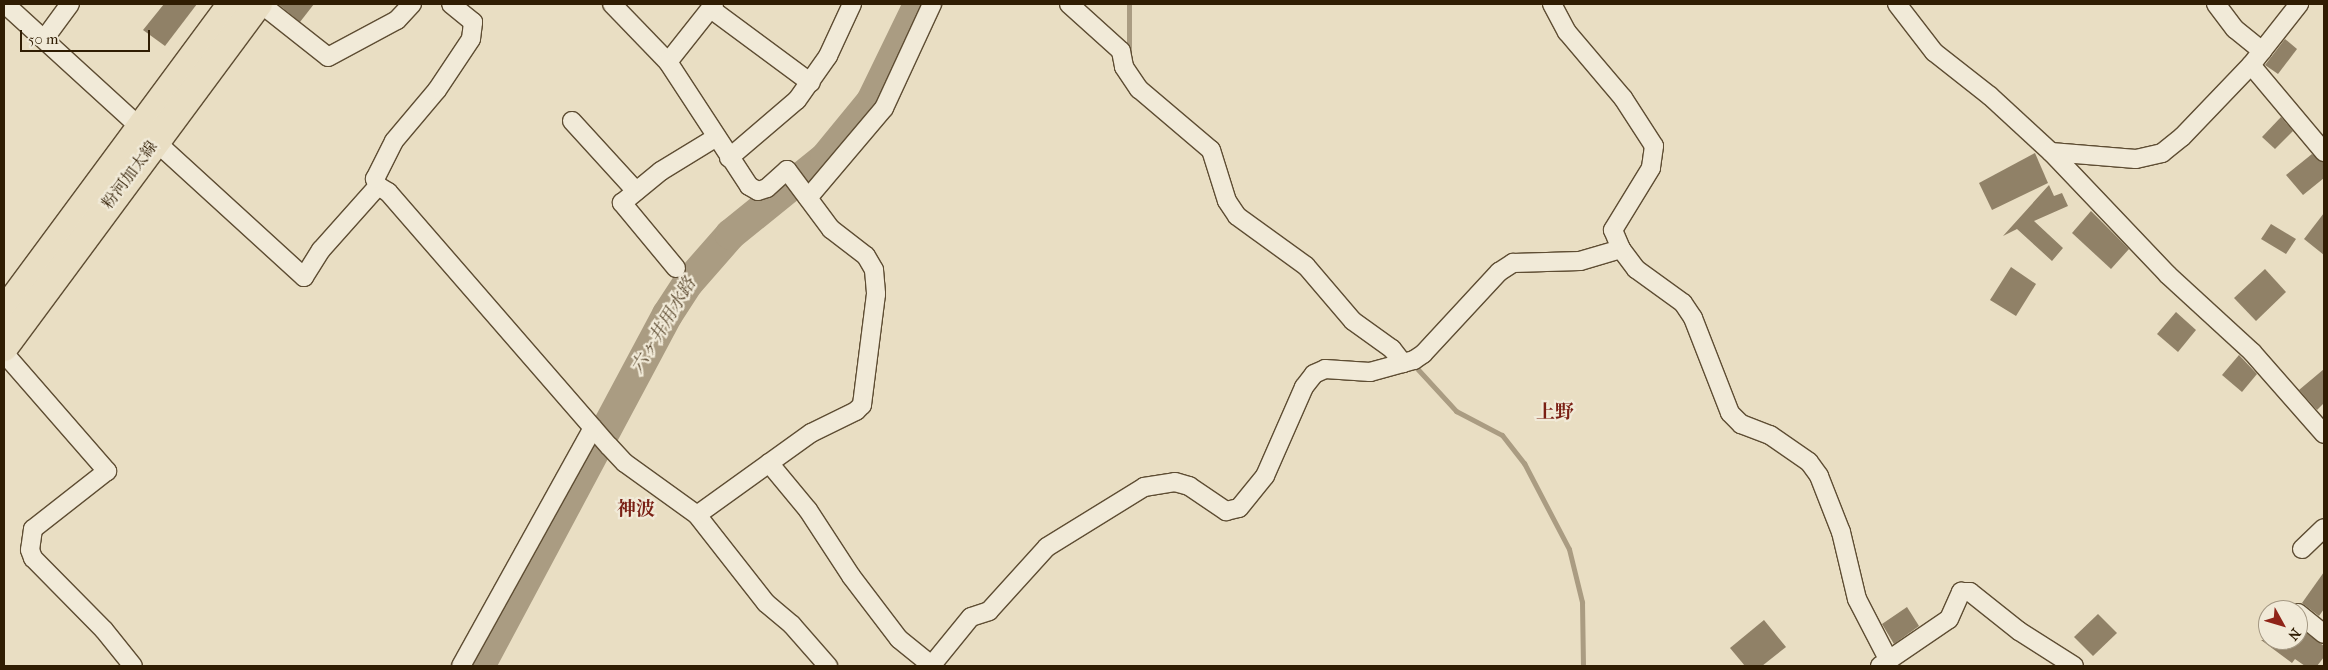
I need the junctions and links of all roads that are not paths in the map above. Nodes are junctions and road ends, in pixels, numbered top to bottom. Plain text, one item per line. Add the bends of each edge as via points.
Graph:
1 (6, 4) edge
2 (70, 4) edge
3 (232, 4) edge
4 (259, 4) edge
5 (412, 4) edge
6 (452, 4) edge
7 (612, 4) edge
8 (852, 4) edge
9 (932, 4) edge
10 (1069, 4) edge
11 (1552, 4) edge
12 (1896, 4) edge
13 (2216, 4) edge
14 (2299, 4) edge
15 (713, 6) edge
16 (45, 38) junction
17 (2257, 58) junction
18 (668, 62) junction
19 (811, 82) junction
20 (572, 121) dead end
21 (147, 136) junction
22 (715, 138) junction
23 (2051, 152) junction
24 (2324, 152) edge
25 (729, 158) junction
26 (378, 186) junction
27 (801, 188) junction
28 (636, 192) junction
29 (1621, 249) junction
30 (676, 268) dead end
31 (4, 312) edge
32 (4, 347) edge
33 (4, 352) edge
34 (1407, 362) junction
35 (595, 430) junction
36 (2324, 434) edge
37 (768, 463) junction
38 (697, 515) junction
39 (2324, 528) edge
40 (2302, 549) dead end
41 (2308, 621) edge
42 (2324, 634) edge
43 (1884, 663) edge
44 (133, 666) edge
45 (462, 666) edge
46 (828, 666) edge
47 (931, 666) edge
48 (2074, 666) edge

1 - 16 street
2 - 16 street
3 - 21 main road, 粉河加太線
4 - 5 street via 328,56 398,20
4 - 21 main road, 粉河加太線
6 - 26 street via 473,22 471,39 437,90 394,141 376,179
7 - 18 street
8 - 19 street via 828,56
9 - 27 street via 884,108
10 - 34 street via 1121,51 1124,67 1139,89 1210,150 1227,201 1237,216 1306,266 1353,321
11 - 29 street via 1567,32 1623,98 1654,146 1651,168 1613,230
12 - 23 street via 1934,52 1990,96
13 - 17 street
14 - 17 street
15 - 18 street
15 - 19 street
16 - 21 street
17 - 23 street via 2182,137 2162,153 2136,159
17 - 24 street
18 - 22 street
19 - 25 street via 782,116
20 - 28 street
21 - 26 street via 304,277 321,250
21 - 31 main road, 粉河加太線
21 - 32 main road, 粉河加太線
22 - 25 street
22 - 28 street via 661,171
23 - 36 street via 2168,275 2252,352
25 - 27 street via 750,186 758,191 767,188 787,170
26 - 35 street via 388,192
27 - 37 street via 831,229 866,256 874,270 876,294 869,360 862,405 811,433
28 - 30 street via 622,203
29 - 34 street via 1580,261 1513,263 1499,272 1422,354
29 - 43 street via 1636,269 1683,303 1693,318 1730,413 1741,424 1770,435 1810,462 1819,476 1841,532 1857,599
33 - 44 street via 107,471 33,529 30,550 33,558 104,630
34 - 47 street via 1370,372 1325,369 1314,374 1304,387 1265,476 1239,508 1226,511 1189,486 1175,482 1144,487 1063,534 1047,547 989,611 971,617
35 - 38 street via 625,463
35 - 45 street
37 - 38 street
37 - 47 street via 808,510 900,639
38 - 46 street via 766,603 792,625
39 - 40 street
41 - 42 street
43 - 48 street via 1949,619 1961,592 1970,592 2019,631

